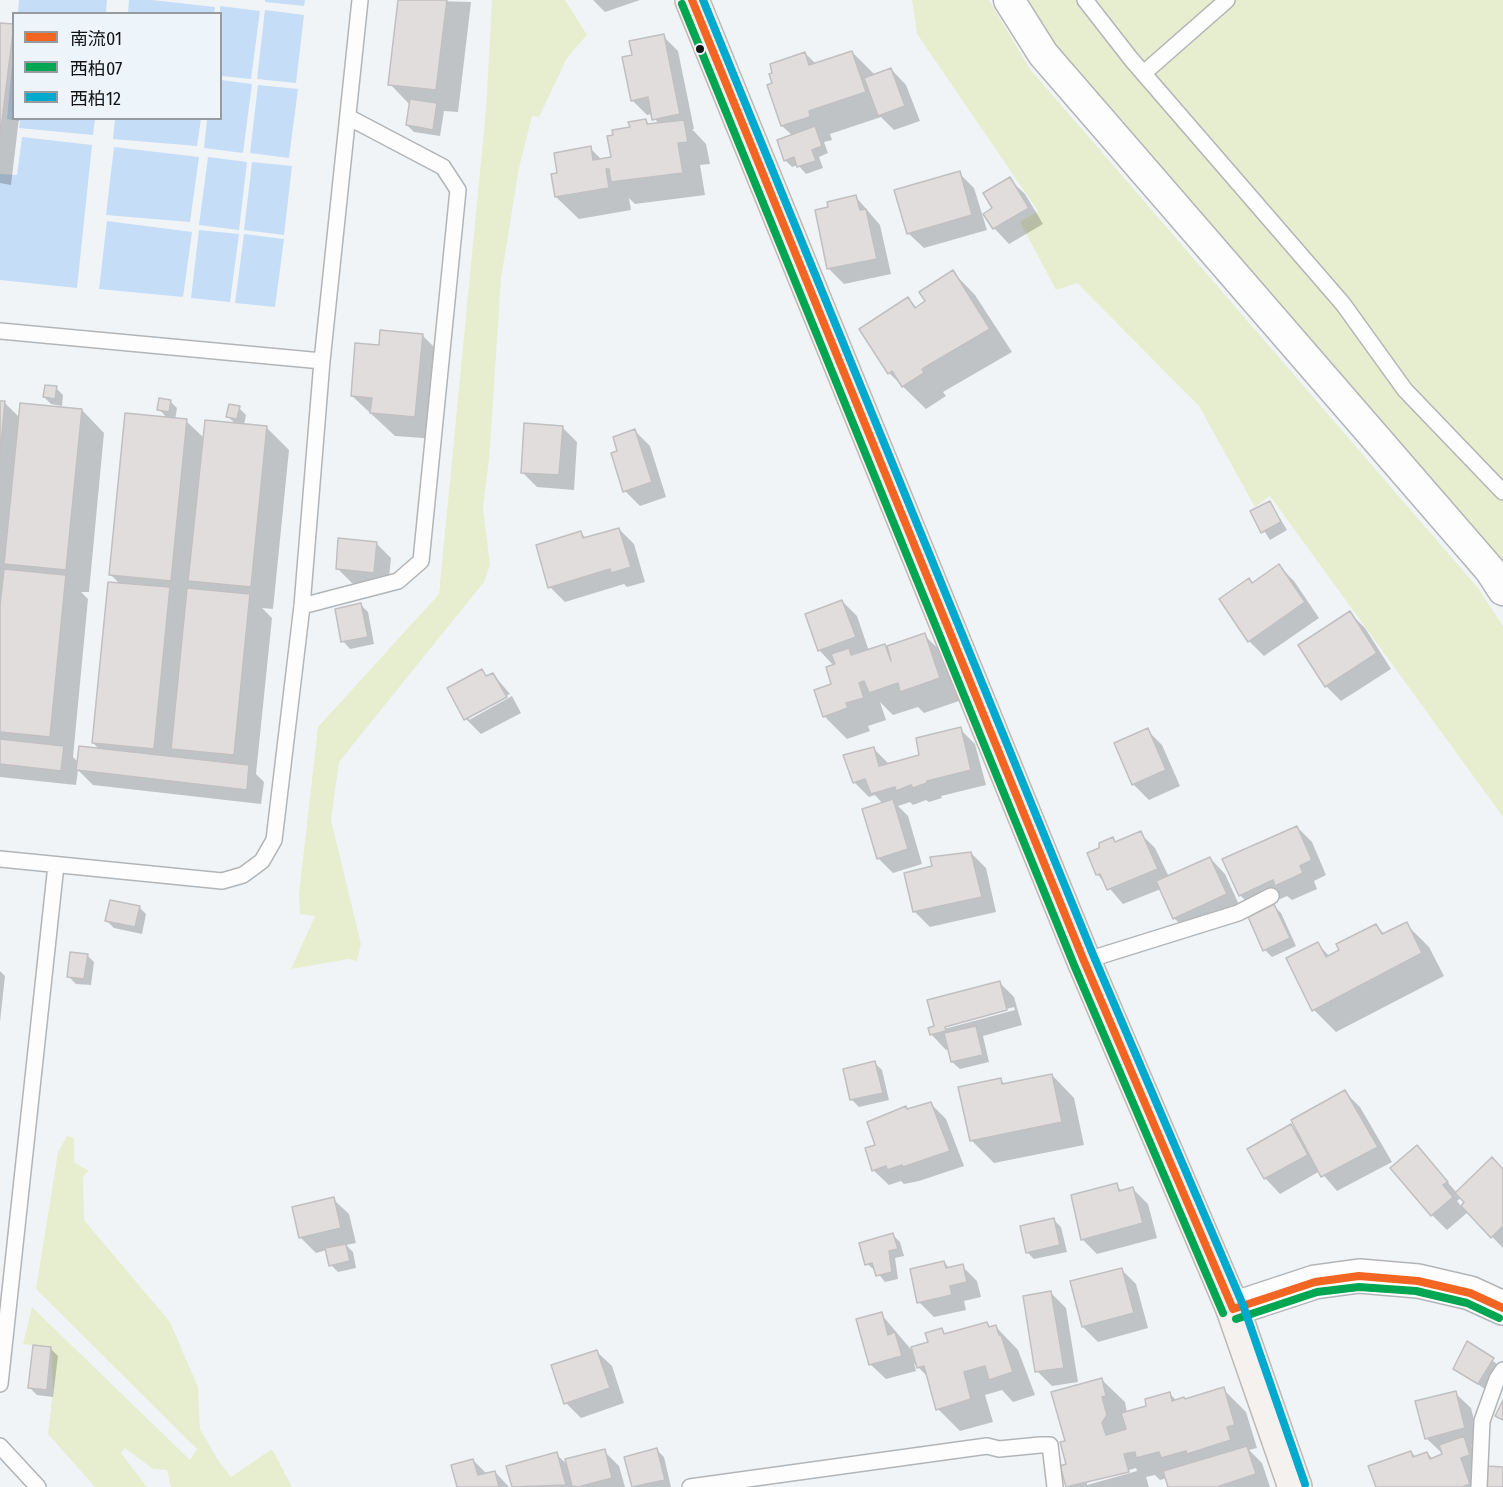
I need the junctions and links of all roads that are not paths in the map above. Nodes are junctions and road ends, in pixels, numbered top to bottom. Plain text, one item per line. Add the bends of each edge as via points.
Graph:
1 (360, 0) edge
2 (692, 0) edge
3 (1009, 0) edge
4 (1085, 0) edge
5 (1227, 0) edge
6 (1145, 72) junction
7 (348, 117) junction
8 (0, 331) edge
9 (322, 361) junction
10 (1503, 492) edge
11 (1503, 590) edge
12 (302, 606) junction
13 (0, 859) edge
14 (56, 865) junction
15 (1271, 896) dead end
16 (1084, 961) junction
17 (1503, 1308) edge
18 (1233, 1310) junction
19 (1503, 1370) edge
20 (0, 1384) edge
21 (0, 1446) edge
22 (38, 1487) edge
23 (690, 1487) edge
24 (1055, 1487) edge
25 (1295, 1487) edge
26 (1479, 1487) edge

1 - 7 lane
2 - 16 main road
3 - 11 street via 1043,54 1490,570
4 - 6 lane
5 - 6 lane
6 - 10 lane via 1343,304 1406,390
7 - 9 lane
7 - 12 lane via 443,166 458,190 421,561 398,581
8 - 9 lane
9 - 12 lane
12 - 14 lane via 274,840 262,861 243,876 222,882
13 - 14 lane
14 - 20 lane
15 - 16 lane via 1238,913
16 - 18 main road
17 - 18 street via 1470,1293 1418,1281 1359,1276 1315,1282
18 - 25 main road
19 - 26 lane via 1482,1421
21 - 22 lane
23 - 24 lane via 987,1446 999,1449 1050,1445

